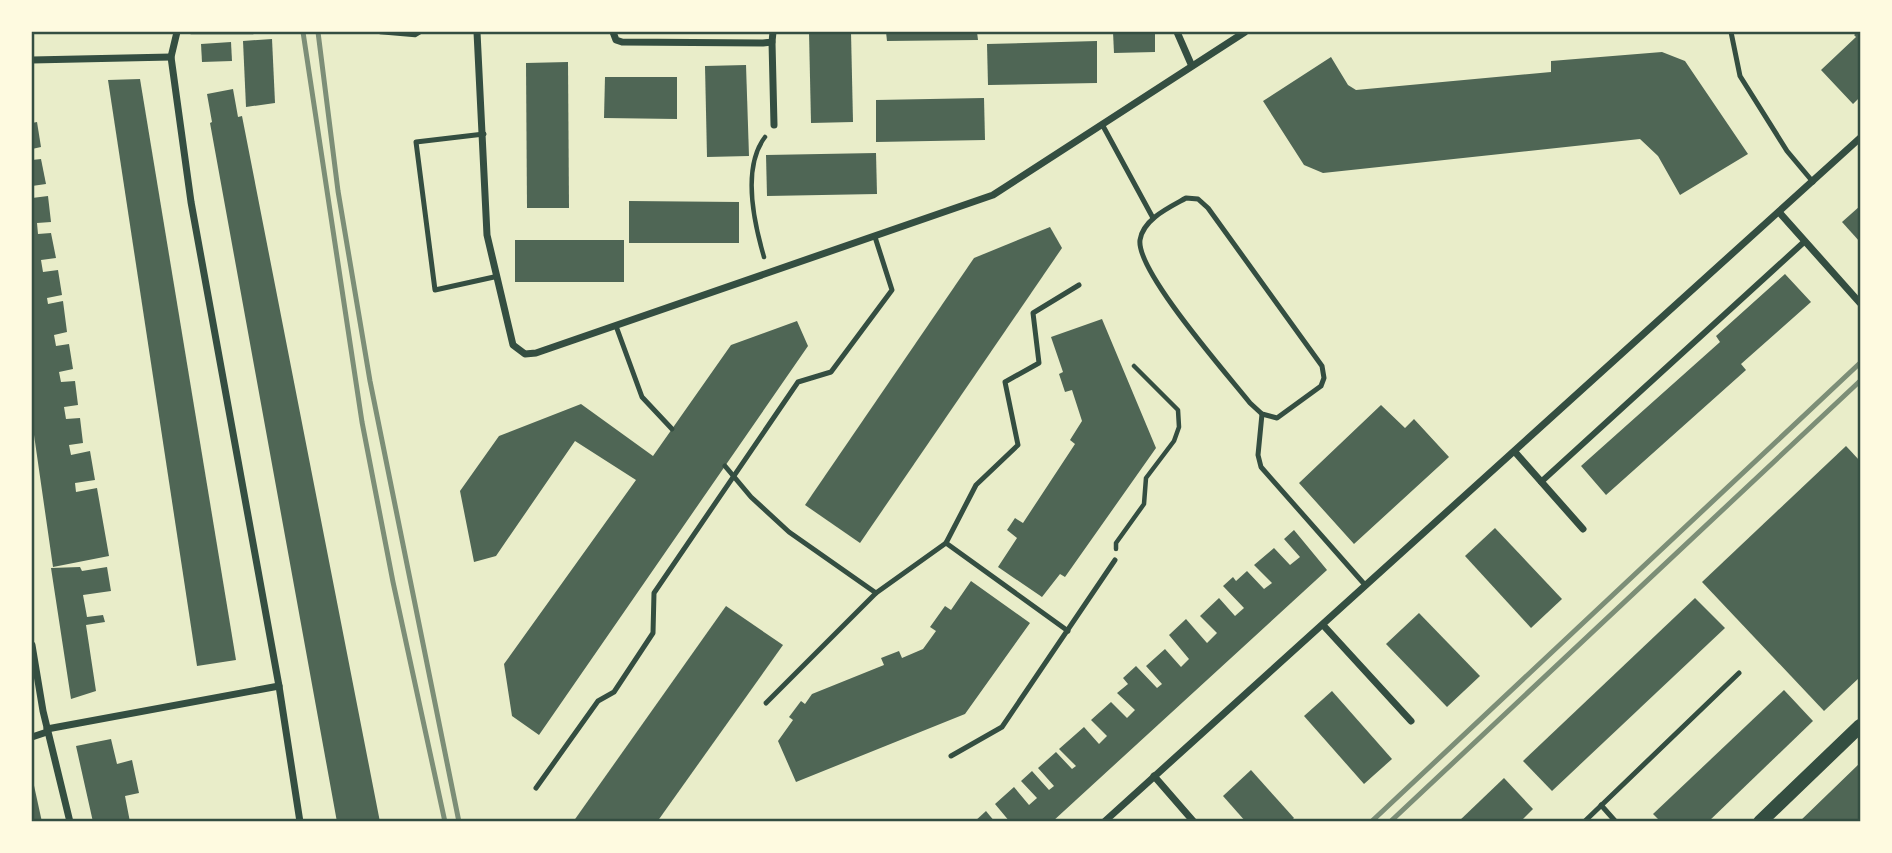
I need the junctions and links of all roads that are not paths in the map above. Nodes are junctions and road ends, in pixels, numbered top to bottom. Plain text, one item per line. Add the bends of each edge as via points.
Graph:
1 (177, 32) edge
2 (477, 32) edge
3 (614, 32) edge
4 (773, 32) edge
5 (1177, 32) edge
6 (1245, 32) edge
7 (1731, 32) edge
8 (772, 42) junction
9 (171, 57) junction
10 (32, 60) edge
11 (1191, 64) junction
12 (774, 125) road end
13 (1103, 126) junction
14 (484, 134) junction
15 (1860, 138) edge
16 (1812, 182) junction
17 (1779, 212) junction
18 (1153, 218) junction
19 (875, 237) junction
20 (1804, 242) junction
21 (494, 277) junction
22 (1079, 285) dead end
23 (1860, 303) edge
24 (616, 326) junction
25 (1262, 414) junction
26 (672, 429) dead end
27 (1515, 452) junction
28 (725, 466) dead end
29 (736, 476) junction
30 (1541, 482) junction
31 (1583, 529) dead end
32 (946, 543) junction
33 (1115, 560) road end
34 (1366, 586) junction
35 (876, 593) junction
36 (1323, 625) junction
37 (1068, 631) junction
38 (32, 645) edge
39 (1739, 673) dead end
40 (279, 685) junction
41 (766, 703) dead end
42 (1411, 721) dead end
43 (1860, 726) edge
44 (47, 730) junction
45 (32, 737) edge
46 (951, 756) dead end
47 (1154, 776) junction
48 (536, 788) dead end
49 (1601, 805) junction
50 (70, 821) edge
51 (300, 821) edge
52 (1104, 821) edge
53 (1194, 821) edge
54 (1584, 821) edge
55 (1616, 821) edge
56 (1760, 821) edge

1 - 9 street
2 - 14 street
3 - 8 street via 622,42
4 - 8 street
5 - 11 street
6 - 11 street
7 - 16 lane via 1740,76
8 - 12 street
9 - 10 street
9 - 40 street via 191,202
11 - 13 street
13 - 18 lane
13 - 19 street via 993,195
14 - 21 street via 487,235
14 - 21 lane via 416,142 435,290
15 - 16 street
16 - 17 street
17 - 20 street
17 - 27 street
18 - 25 lane via 1140,237 1140,254 1195,334
18 - 25 lane via 1186,198 1208,208 1322,366 1324,378 1312,394 1277,418
19 - 24 street
19 - 29 lane via 892,290 831,372 798,382
20 - 23 street
20 - 30 street
21 - 24 street via 513,345 524,354
22 - 32 lane via 1033,313 1039,363 1005,382 1018,445 976,485
24 - 26 lane via 642,397
25 - 34 lane via 1261,467
27 - 30 street
27 - 34 street
28 - 29 lane
29 - 35 lane via 751,497 789,532
29 - 48 lane via 654,593 653,633 614,692 598,701
30 - 31 street
32 - 35 lane
32 - 37 lane
33 - 37 lane
34 - 36 street
35 - 41 lane
36 - 42 street
36 - 47 street
37 - 46 lane via 1002,727
38 - 44 street
39 - 49 lane
40 - 44 street
40 - 51 street
43 - 56 main road
44 - 45 street
44 - 50 street
47 - 52 street
47 - 53 street
49 - 54 lane
49 - 55 lane

